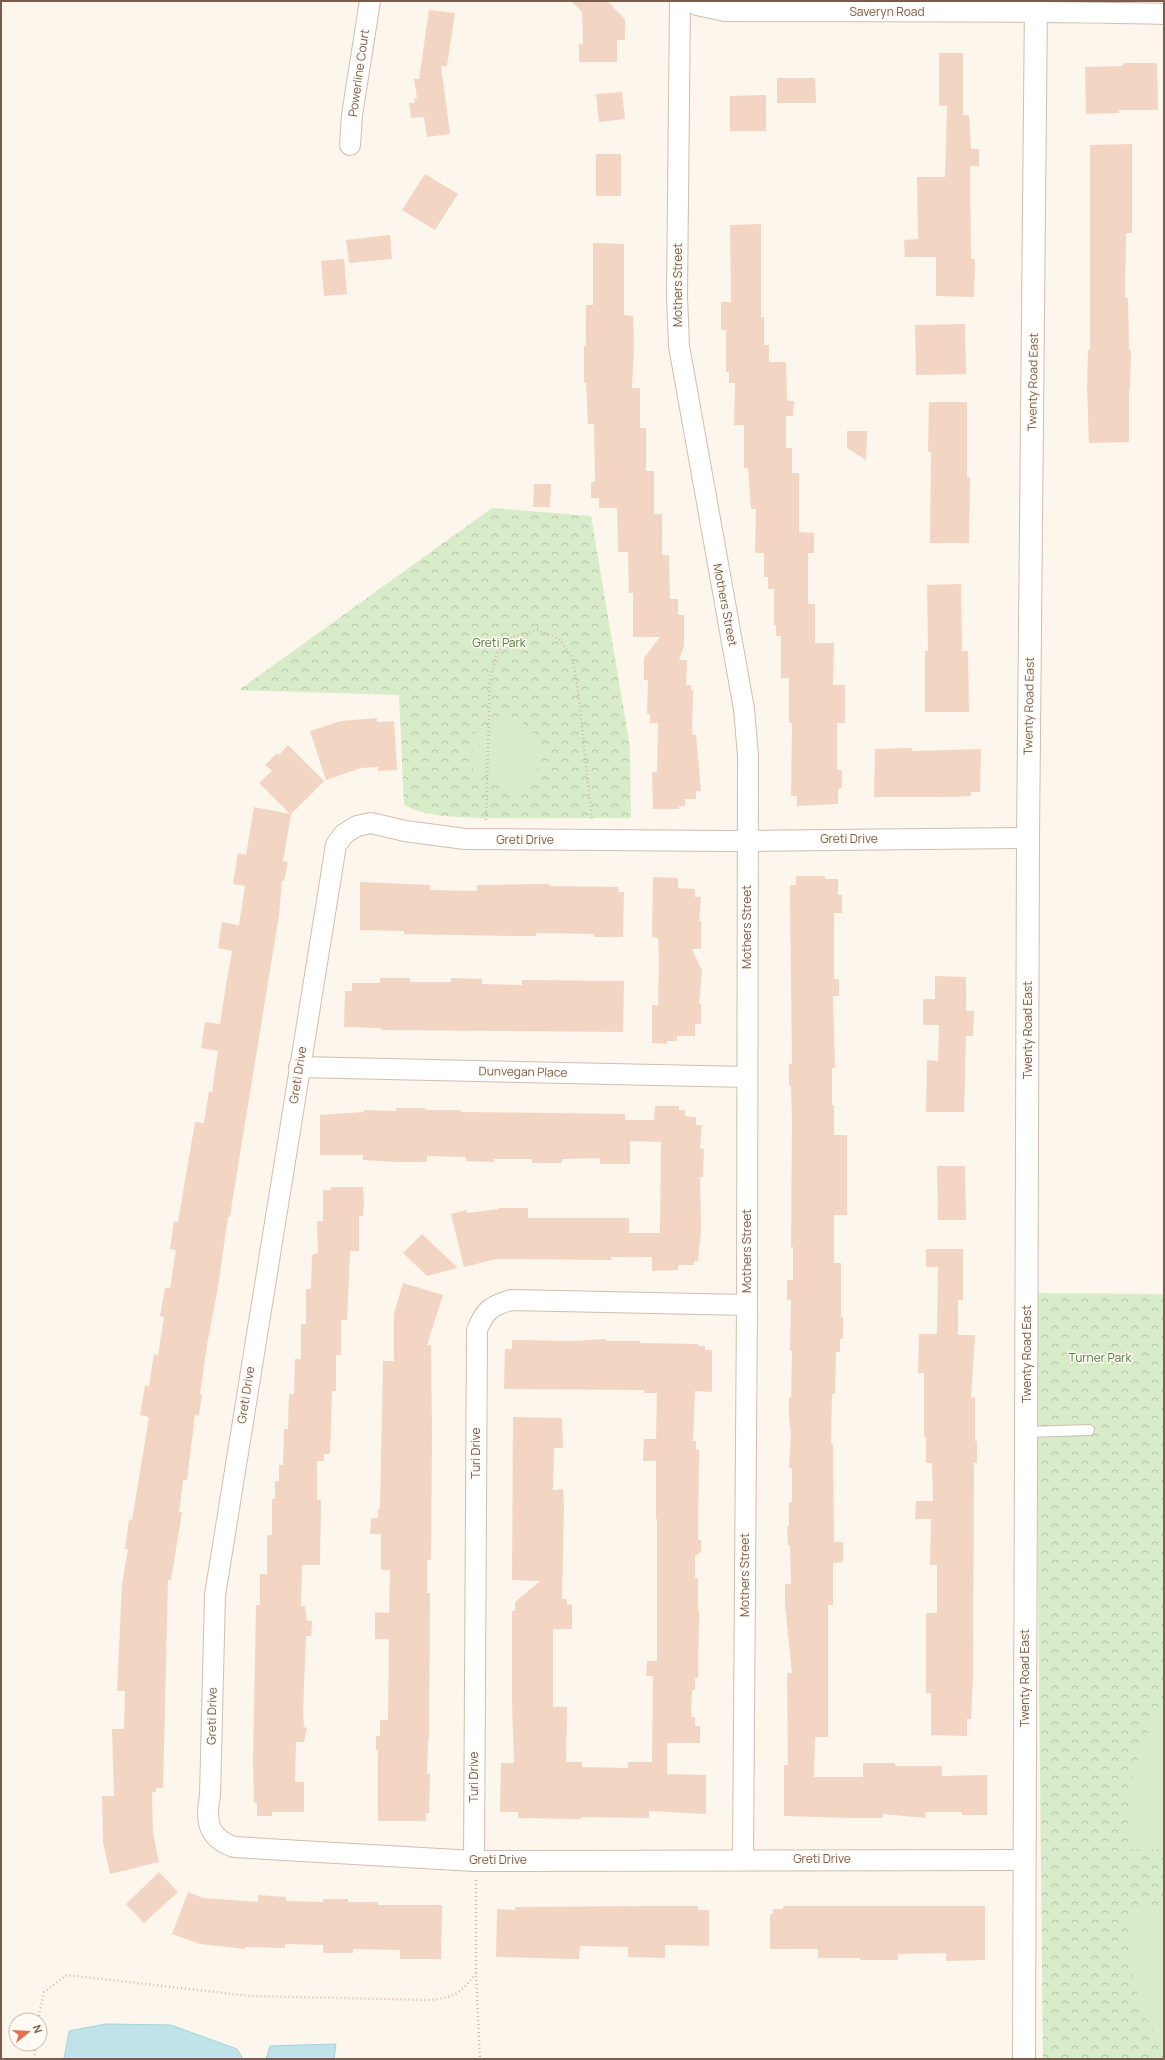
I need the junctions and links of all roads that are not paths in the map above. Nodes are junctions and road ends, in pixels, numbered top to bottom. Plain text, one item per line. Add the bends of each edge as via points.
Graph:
1 (370, 1) edge
2 (680, 1) edge
3 (692, 1) edge
4 (1036, 6) edge
5 (1164, 14) edge
6 (350, 145) dead end
7 (1028, 838) junction
8 (747, 840) junction
9 (299, 1067) junction
10 (747, 1077) junction
11 (747, 1305) junction
12 (1089, 1430) dead end
13 (1026, 1432) junction
14 (743, 1860) junction
15 (1025, 1860) junction
16 (475, 1871) junction
17 (1024, 2059) edge

1 - 6 street, Powerline Court via 352,114
2 - 8 street, Mothers Street via 678,326 681,364 744,710 748,756
3 - 4 street, Saveryn Road via 697,5 725,11 984,12
4 - 5 street, Saveryn Road
4 - 7 street, Twenty Road East
7 - 8 street, Greti Drive
7 - 13 street, Twenty Road East
8 - 9 street, Greti Drive via 465,839 370,823 357,826 344,834 336,845
8 - 10 street, Mothers Street
9 - 10 street, Dunvegan Place
9 - 16 street, Greti Drive via 215,1595 210,1796 207,1811 216,1838 234,1847
10 - 11 street, Mothers Street
11 - 14 street, Mothers Street
11 - 16 street, Turi Drive via 511,1300 488,1310 481,1320 477,1330
12 - 13 lane
13 - 15 street, Twenty Road East
14 - 15 street, Greti Drive
14 - 16 street, Greti Drive
15 - 17 street, Twenty Road East

